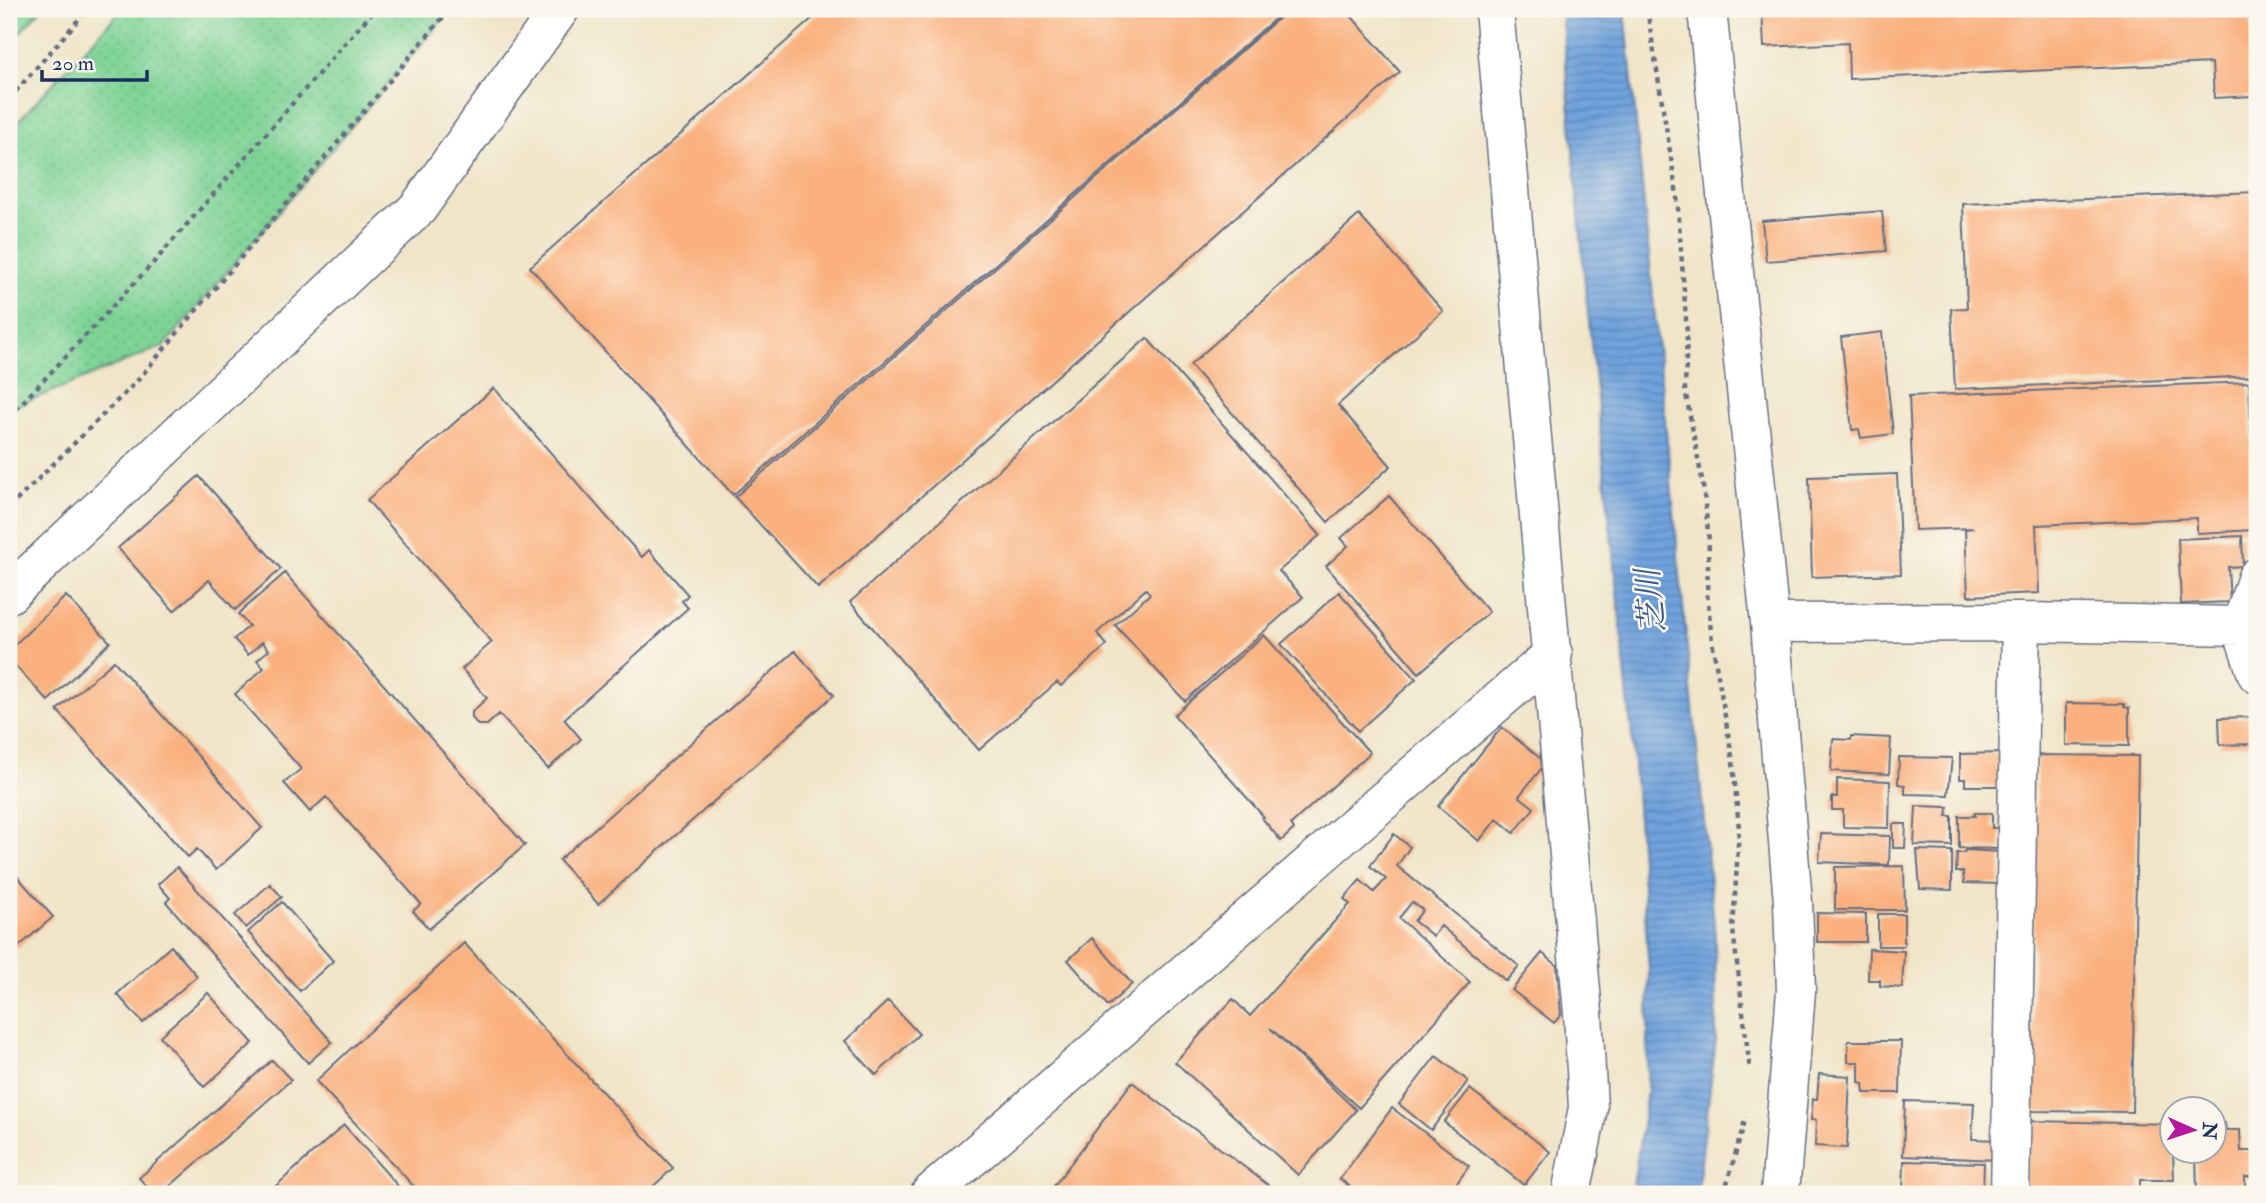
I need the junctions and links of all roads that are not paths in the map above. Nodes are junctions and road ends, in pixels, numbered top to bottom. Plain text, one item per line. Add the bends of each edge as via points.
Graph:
1 (560, 9) edge
2 (1494, 9) edge
3 (1707, 9) edge
4 (2257, 577) edge
5 (9, 594) edge
6 (2021, 622) junction
7 (1770, 623) junction
8 (2241, 626) junction
9 (1553, 654) junction
10 (2257, 674) edge
11 (930, 1194) edge
12 (1571, 1194) edge
13 (1780, 1194) edge
14 (2010, 1194) edge

1 - 5 street via 418,208
2 - 9 street
3 - 7 street
4 - 8 street
6 - 7 street
6 - 8 street
6 - 14 street
7 - 13 street via 1796,991
8 - 10 street
9 - 11 street
9 - 12 street via 1588,1108

